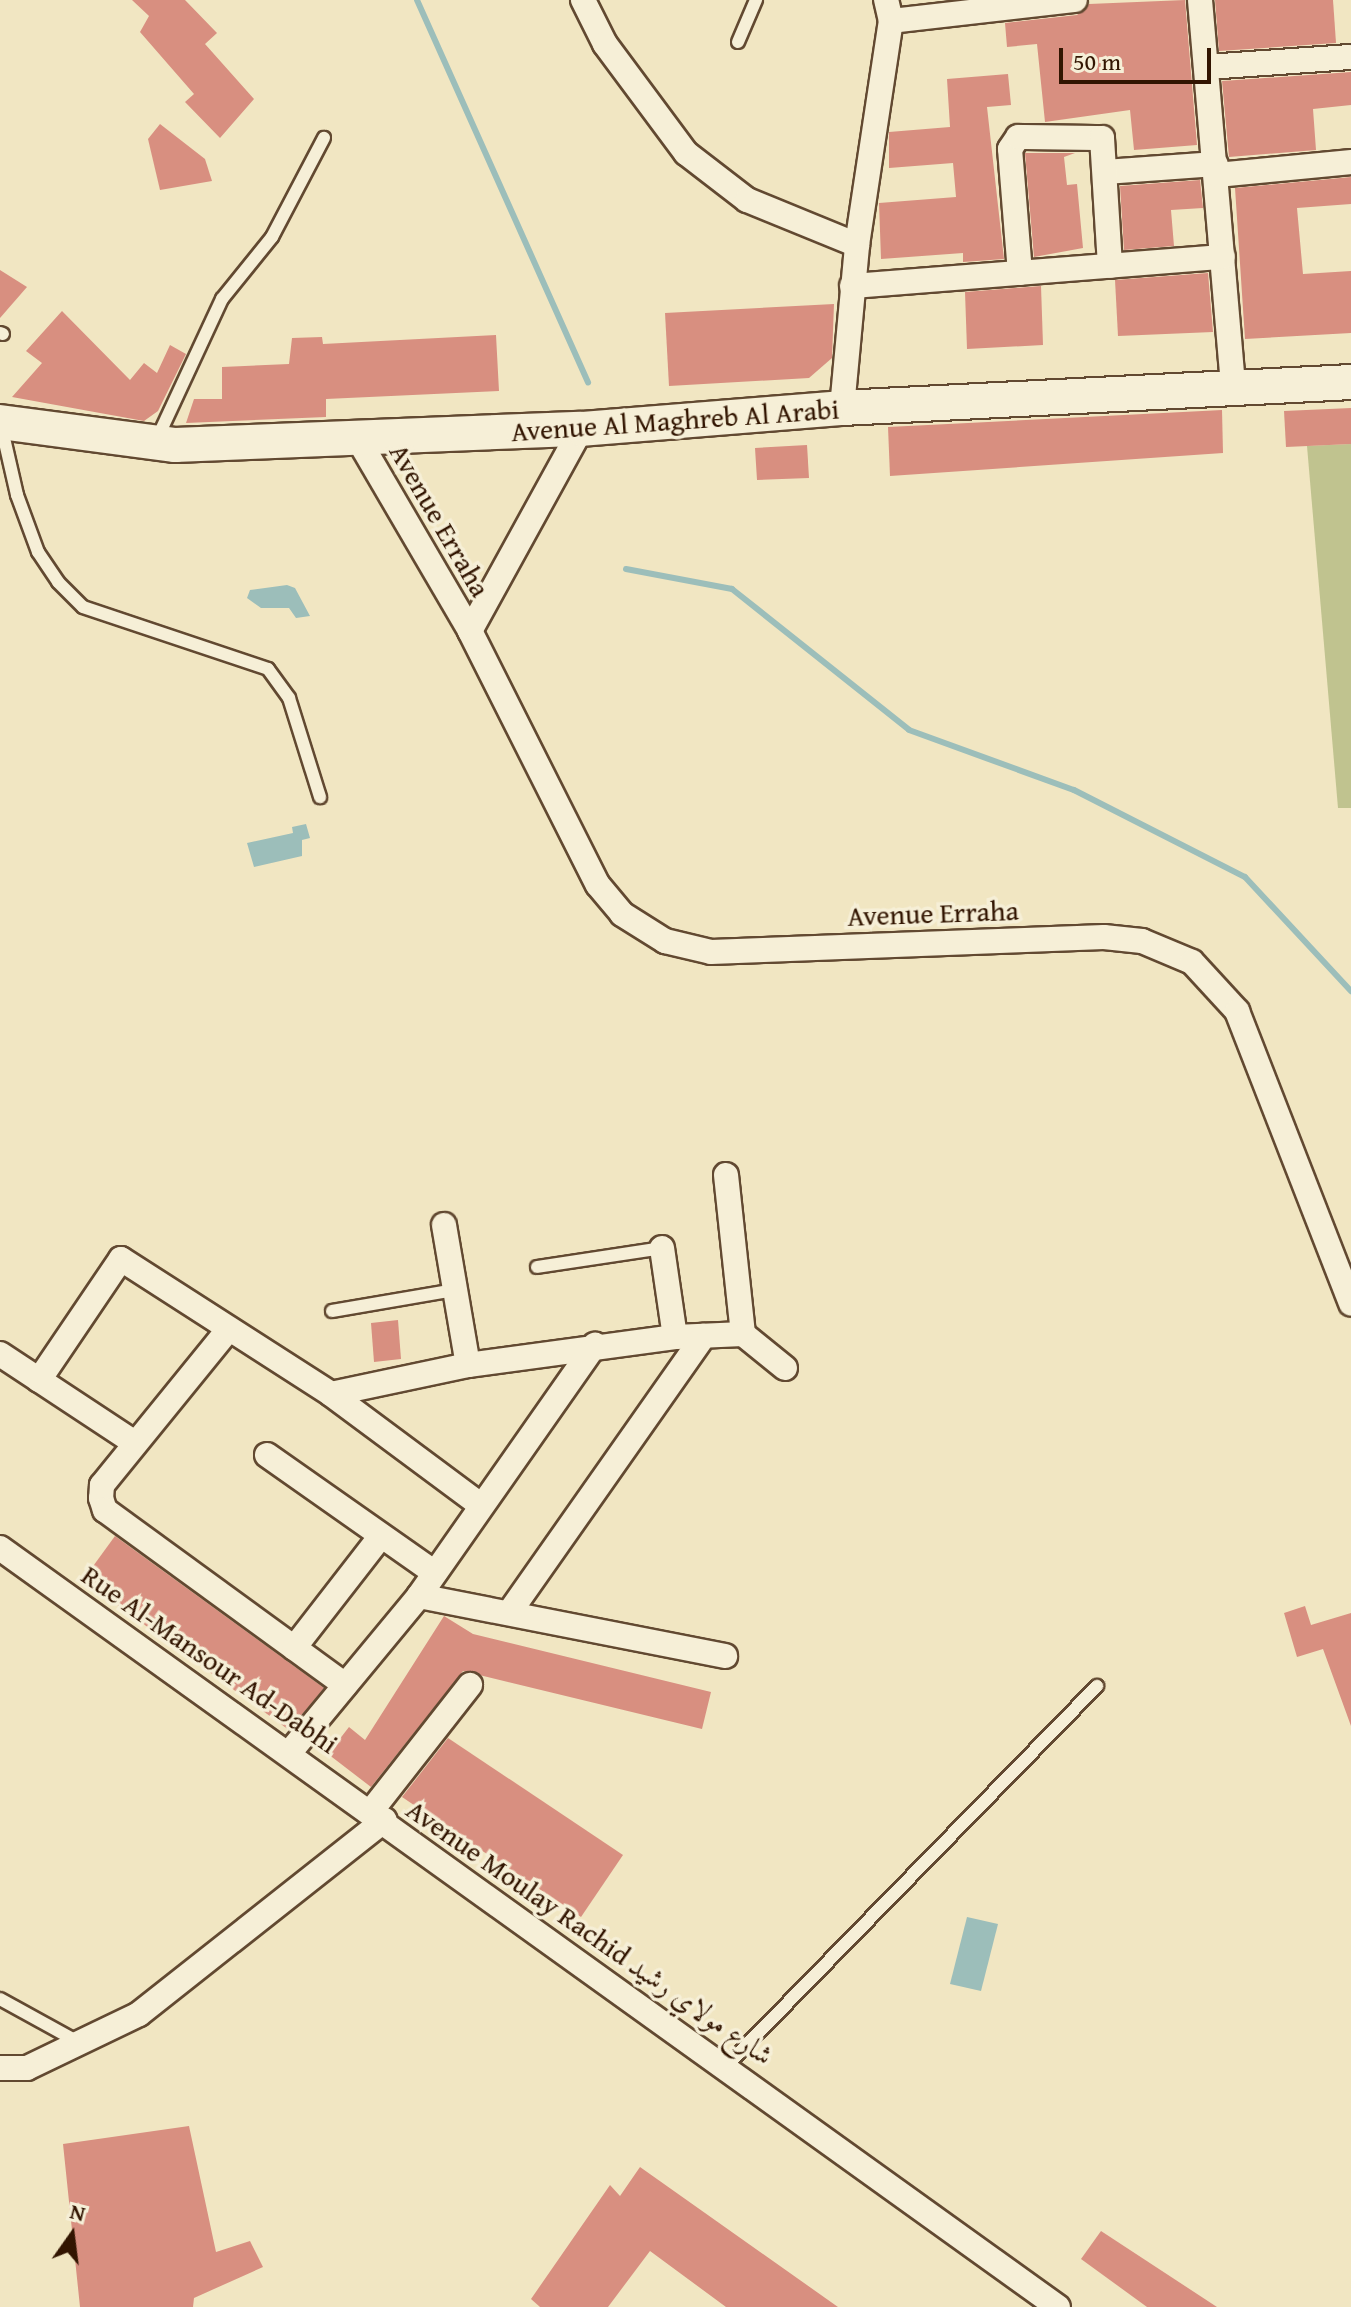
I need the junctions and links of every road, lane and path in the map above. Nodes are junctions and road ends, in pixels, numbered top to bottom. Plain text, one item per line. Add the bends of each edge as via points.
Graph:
1 (583, 0) edge
2 (756, 0) edge
3 (1075, 0) edge
4 (1200, 0) edge
5 (888, 10) edge
6 (738, 42) dead end
7 (1351, 57) edge
8 (1207, 67) junction
9 (324, 138) dead end
10 (1351, 162) edge
11 (1217, 169) junction
12 (1105, 172) junction
13 (857, 245) junction
14 (1223, 257) junction
15 (1110, 266) junction
16 (1020, 273) junction
17 (852, 286) junction
18 (1351, 382) edge
19 (1233, 386) junction
20 (842, 408) junction
21 (0, 422) edge
22 (581, 429) junction
23 (358, 439) junction
24 (155, 444) junction
25 (470, 631) junction
26 (320, 797) dead end
27 (726, 1175) dead end
28 (444, 1225) dead end
29 (662, 1248) joint
30 (537, 1267) dead end
31 (455, 1290) junction
32 (1351, 1304) edge
33 (332, 1311) dead end
34 (228, 1330) junction
35 (743, 1334) junction
36 (704, 1336) junction
37 (675, 1337) junction
38 (595, 1345) junction
39 (0, 1354) edge
40 (468, 1365) junction
41 (785, 1368) dead end
42 (39, 1380) junction
43 (331, 1394) junction
44 (135, 1443) junction
45 (267, 1455) dead end
46 (478, 1503) junction
47 (381, 1536) junction
48 (0, 1548) edge
49 (435, 1573) junction
50 (419, 1596) junction
51 (509, 1613) junction
52 (294, 1648) junction
53 (725, 1656) dead end
54 (345, 1685) junction
55 (470, 1685) dead end
56 (1097, 1686) dead end
57 (290, 1752) junction
58 (378, 1815) junction
59 (0, 1999) edge
60 (80, 2043) junction
61 (727, 2065) junction
62 (0, 2068) edge
63 (1058, 2307) edge

1 - 13 street via 605,44 686,153 747,200
2 - 6 lane
3 - 5 street
4 - 8 street
5 - 13 street
7 - 8 street
8 - 11 street
9 - 24 lane via 272,237 213,315
10 - 11 street
11 - 12 street
11 - 14 street
12 - 15 street
12 - 16 street via 1104,143 1096,134 1014,140
13 - 17 street
14 - 15 street
14 - 19 street
15 - 16 street
16 - 17 street
17 - 20 street
18 - 19 main road, Avenue Al Maghreb Al Arabi
19 - 20 main road, Avenue Al Maghreb Al Arabi
20 - 22 main road, Avenue Al Maghreb Al Arabi
21 - 24 main road, Avenue Al Maghreb Al Arabi
21 - 26 lane via 17,495 38,552 58,582 83,607 268,669 289,698
22 - 23 main road, Avenue Al Maghreb Al Arabi
22 - 25 street, Avenue Erraha
23 - 24 main road, Avenue Al Maghreb Al Arabi
23 - 25 street, Avenue Erraha
25 - 32 street, Avenue Erraha via 598,885 622,914 665,941 711,952 1104,937 1142,941 1192,962 1237,1011
27 - 35 street
28 - 31 street
29 - 30 lane
29 - 37 street
31 - 33 lane
31 - 40 street
34 - 42 street via 121,1259
34 - 43 street
34 - 44 street
35 - 36 street
35 - 41 street
36 - 37 street
36 - 51 street
37 - 38 street
38 - 40 street
38 - 46 street
39 - 42 street
40 - 43 street
42 - 44 street
43 - 46 street
44 - 52 street via 102,1485 105,1510
45 - 47 street
46 - 49 street
47 - 49 street
47 - 52 street
48 - 57 street, Rue Al-Mansour Ad-Dabhi
49 - 50 street
50 - 51 street
50 - 54 street
51 - 53 street
52 - 54 street
54 - 57 street
55 - 58 street
56 - 61 lane
57 - 58 street, Rue Al-Mansour Ad-Dabhi
58 - 60 street, Avenue Moulay Rachid شارع مولاي رشيد via 139,2014
58 - 61 street, Avenue Moulay Rachid شارع مولاي رشيد
59 - 60 lane
60 - 62 street, Avenue Moulay Rachid شارع مولاي رشيد via 27,2068
61 - 63 street, Avenue Moulay Rachid شارع مولاي رشيد

